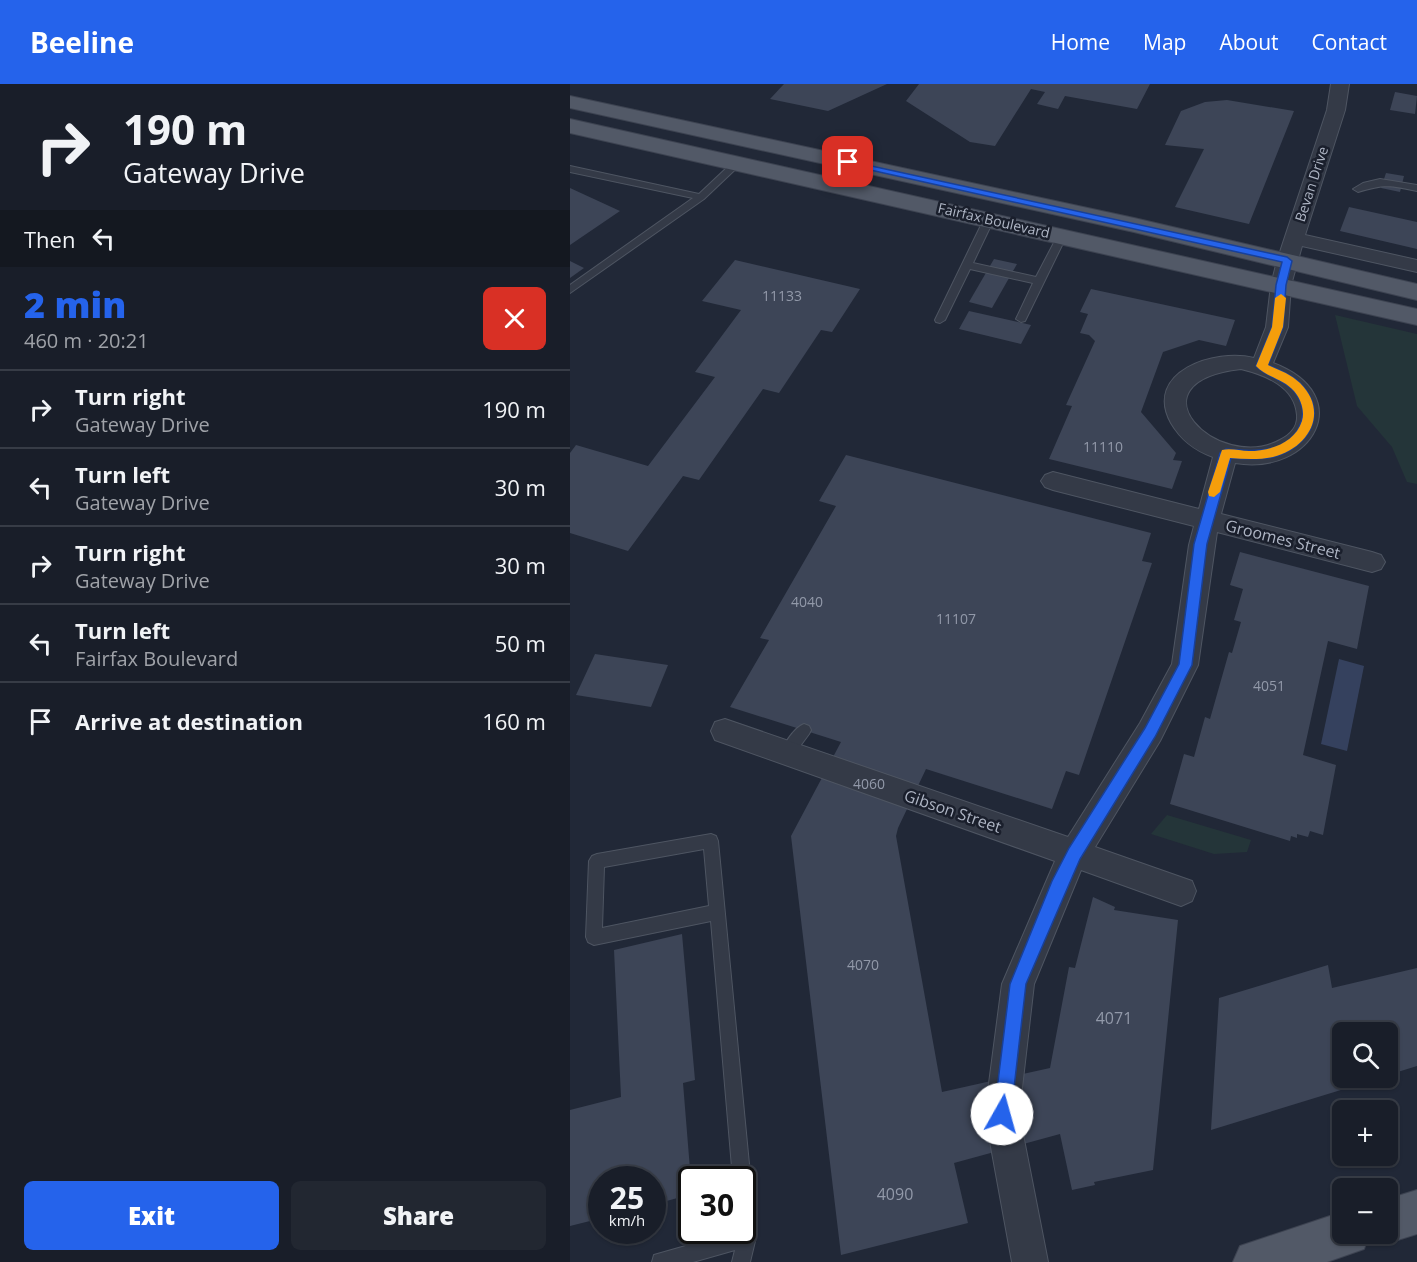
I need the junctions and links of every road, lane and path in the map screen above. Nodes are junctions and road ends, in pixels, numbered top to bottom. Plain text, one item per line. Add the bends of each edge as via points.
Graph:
1 (1340, 84) edge
2 (574, 106) edge
3 (570, 126) edge
4 (828, 158) junction
5 (737, 164) junction
6 (570, 169) edge
7 (803, 179) junction
8 (1417, 188) edge
9 (1358, 189) dead end
10 (701, 197) junction
11 (989, 219) junction
12 (1062, 235) junction
13 (1291, 249) junction
14 (966, 265) junction
15 (1417, 266) edge
16 (1038, 281) junction
17 (1281, 285) junction
18 (570, 290) edge
19 (1417, 292) edge
20 (1417, 317) edge
21 (1020, 319) dead end
22 (940, 320) dead end
23 (1261, 366) junction
24 (1226, 453) junction
25 (1053, 480) dead end
26 (1206, 519) junction
27 (1372, 562) dead end
28 (804, 730) dead end
29 (725, 731) dead end
30 (787, 753) junction
31 (1074, 854) junction
32 (1181, 891) dead end
33 (717, 912) junction
34 (741, 1166) edge
35 (1332, 1238) edge
36 (723, 1244) edge
37 (745, 1244) edge
38 (661, 1262) edge
39 (741, 1262) edge
40 (1030, 1262) edge
41 (1256, 1262) edge

1 - 13 street, Bevan Drive via 1336,110
2 - 4 main road, Fairfax Boulevard
3 - 5 main road, Fairfax Boulevard
4 - 7 main road
4 - 13 main road, Fairfax Boulevard
5 - 7 main road, Fairfax Boulevard
5 - 10 lane
6 - 10 lane
7 - 11 main road, Fairfax Boulevard
8 - 9 lane via 1373,181
10 - 18 lane
11 - 12 main road, Fairfax Boulevard
11 - 14 lane
12 - 16 lane
12 - 17 main road, Fairfax Boulevard
13 - 15 street
13 - 17 street, Bevan Drive
13 - 19 main road, Fairfax Boulevard
14 - 16 lane
14 - 22 lane
16 - 21 lane
17 - 20 main road, Fairfax Boulevard
17 - 23 street, Bevan Drive via 1277,327
23 - 24 street via 1297,387 1307,402 1309,418 1304,433 1290,445 1271,453
23 - 24 street via 1220,363 1187,377 1177,389 1174,403 1188,432
24 - 26 street
25 - 26 street, Groomes Street
26 - 27 street, Groomes Street
26 - 31 street via 1185,665 1150,732
28 - 30 lane
29 - 30 street, Gibson Street
30 - 31 street, Gibson Street
31 - 32 street, Gibson Street
31 - 40 street via 1018,984 1002,1114
33 - 33 lane via 711,841 597,861 594,937
33 - 34 lane
35 - 41 main road
36 - 38 lane
37 - 39 lane

